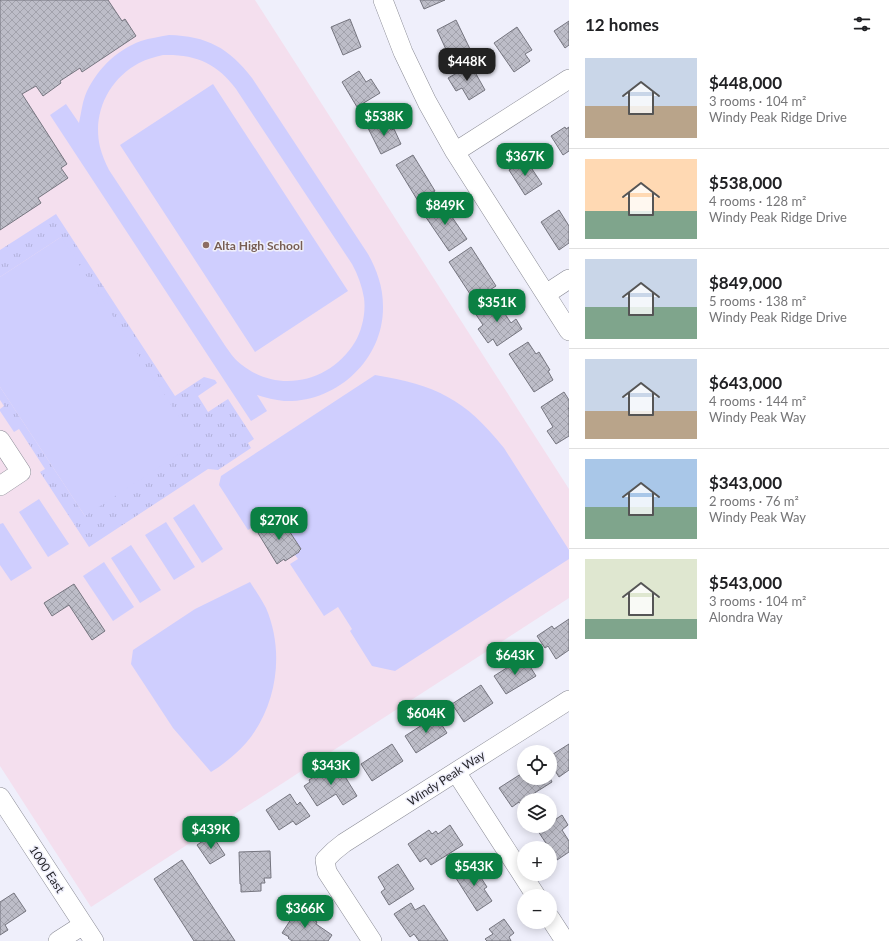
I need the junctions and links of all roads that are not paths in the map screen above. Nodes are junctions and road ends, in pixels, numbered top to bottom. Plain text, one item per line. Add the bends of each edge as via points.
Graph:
1 (383, 0) edge
2 (569, 79) edge
3 (455, 152) junction
4 (569, 279) edge
5 (546, 294) junction
6 (569, 331) edge
7 (0, 440) edge
8 (0, 486) edge
9 (569, 700) edge
10 (456, 772) junction
11 (0, 797) edge
12 (531, 889) edge
13 (83, 925) junction
14 (557, 929) edge
15 (58, 941) edge
16 (94, 941) edge
17 (372, 941) edge
18 (565, 941) edge

1 - 3 street via 403,52
2 - 3 street
3 - 5 street
4 - 5 street
5 - 6 street
7 - 8 street via 21,472
9 - 10 street, Windy Peak Way
10 - 12 street
10 - 17 street, Windy Peak Way via 344,844 325,860 327,872
11 - 13 street, 1000 East
13 - 15 street
13 - 16 street, 1000 East
14 - 18 street

